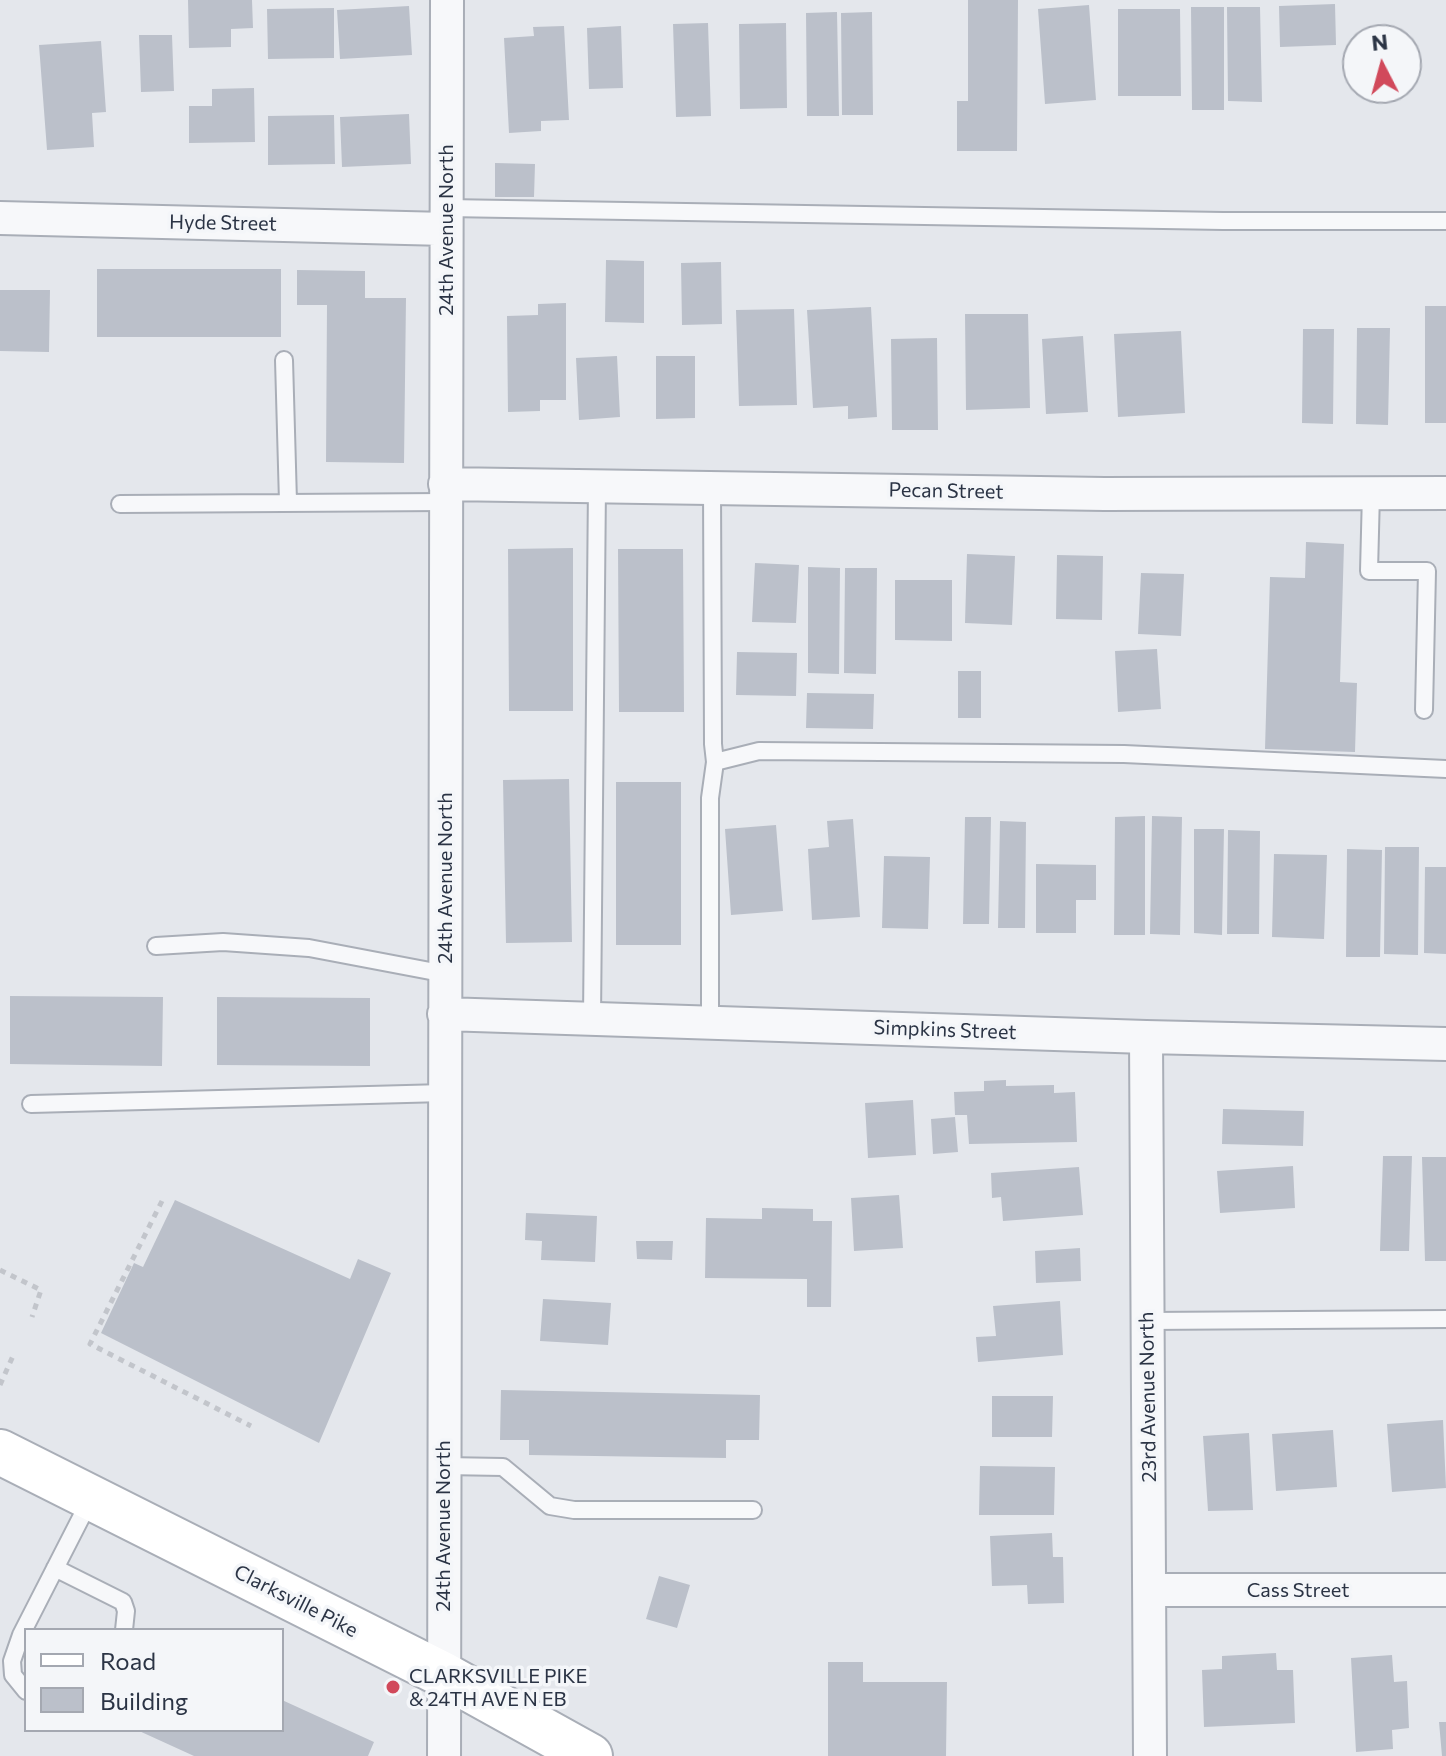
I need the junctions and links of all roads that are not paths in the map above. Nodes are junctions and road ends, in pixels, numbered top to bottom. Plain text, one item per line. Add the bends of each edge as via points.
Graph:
1 (447, 0) edge
2 (0, 218) edge
3 (446, 218) junction
4 (1446, 221) edge
5 (284, 360) dead end
6 (597, 485) junction
7 (712, 487) junction
8 (445, 493) junction
9 (1371, 493) junction
10 (1446, 493) edge
11 (288, 502) junction
12 (120, 504) dead end
13 (1424, 710) dead end
14 (715, 762) junction
15 (1446, 769) edge
16 (156, 946) dead end
17 (446, 974) junction
18 (444, 1014) junction
19 (592, 1018) junction
20 (710, 1021) junction
21 (1146, 1037) junction
22 (1446, 1044) edge
23 (444, 1093) junction
24 (31, 1104) dead end
25 (1446, 1319) edge
26 (1147, 1321) junction
27 (0, 1452) edge
28 (444, 1466) junction
29 (91, 1498) junction
30 (753, 1510) dead end
31 (55, 1568) junction
32 (1150, 1590) junction
33 (1446, 1590) edge
34 (25, 1628) edge
35 (124, 1628) edge
36 (24, 1629) edge
37 (444, 1675) junction
38 (24, 1689) edge
39 (444, 1756) edge
40 (590, 1756) edge
41 (1150, 1756) edge

1 - 3 street, 24th Avenue North
2 - 3 street, Hyde Street
3 - 4 lane
3 - 8 street, 24th Avenue North
5 - 11 lane
6 - 7 street, Pecan Street
6 - 8 street, Pecan Street
6 - 19 lane
7 - 9 street, Pecan Street
7 - 14 lane
8 - 11 lane
8 - 17 street, 24th Avenue North
9 - 10 street, Pecan Street
9 - 13 lane via 1369,571 1427,571
11 - 12 lane
14 - 15 lane via 759,751 1124,754
14 - 20 lane via 710,798
16 - 17 lane via 223,942 309,948
17 - 18 street, 24th Avenue North
18 - 19 street, Simpkins Street
18 - 23 street, 24th Avenue North
19 - 20 street, Simpkins Street
20 - 21 street, Simpkins Street
21 - 22 street, Simpkins Street
21 - 26 street, 23rd Avenue North
23 - 24 lane
23 - 28 street, 24th Avenue North
25 - 26 lane
26 - 32 street, 23rd Avenue North
27 - 29 main road, Clarksville Pike
28 - 30 lane via 503,1467 550,1506 574,1510
28 - 37 street, 24th Avenue North
29 - 31 lane
29 - 37 main road, Clarksville Pike
31 - 34 lane
31 - 35 lane via 123,1602
32 - 33 street, Cass Street
32 - 41 street, 23rd Avenue North
36 - 38 lane via 12,1661 13,1675
37 - 39 street, 24th Avenue North
37 - 40 main road, Clarksville Pike

